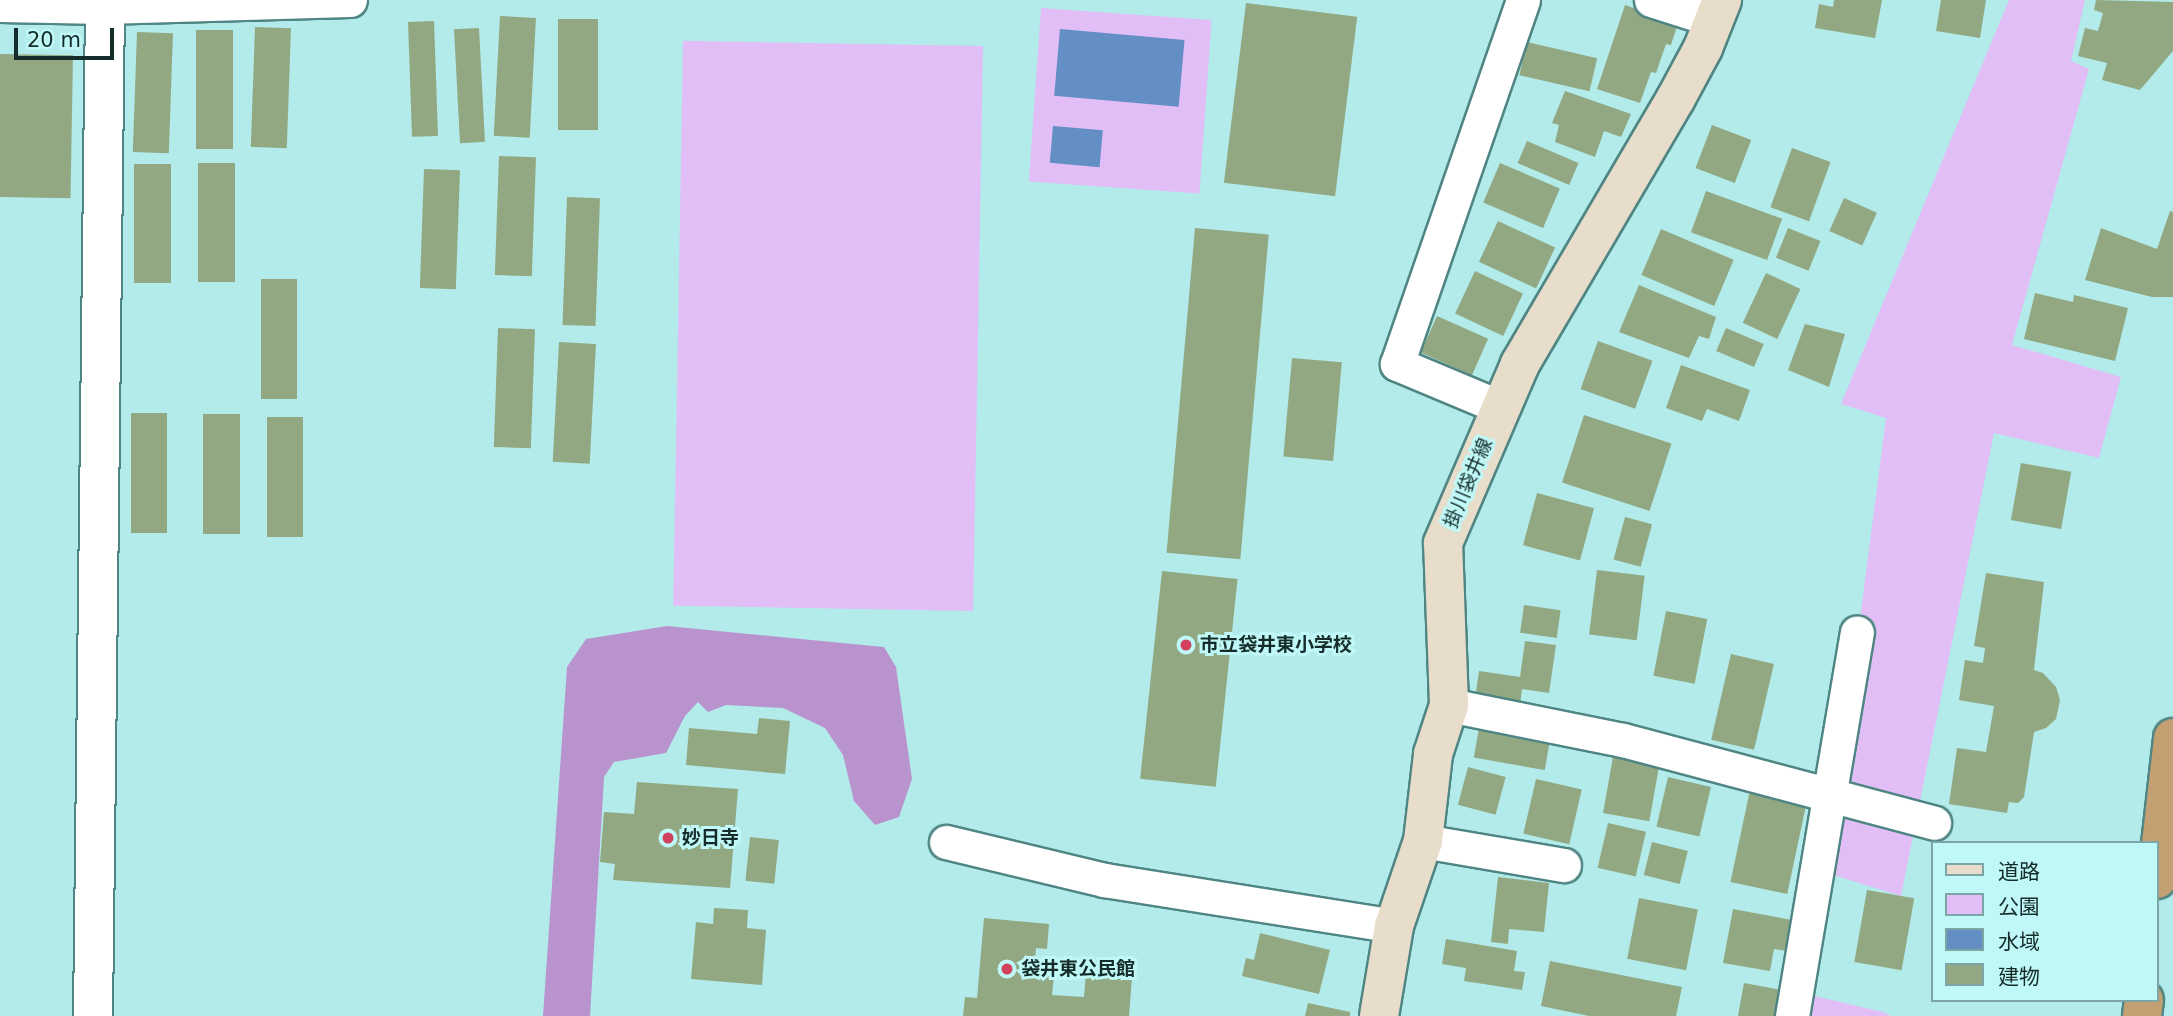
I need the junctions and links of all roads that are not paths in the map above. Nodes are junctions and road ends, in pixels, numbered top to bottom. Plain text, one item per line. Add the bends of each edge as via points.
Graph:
1 (350, 0) edge
2 (1523, 0) edge
3 (1651, 0) edge
4 (105, 3) edge
5 (0, 5) edge
6 (1718, 10) edge
7 (1500, 407) junction
8 (1857, 632) dead end
9 (1449, 705) junction
10 (2173, 738) edge
11 (1829, 796) junction
12 (1934, 822) dead end
13 (1423, 841) junction
14 (946, 842) dead end
15 (2159, 861) edge
16 (1564, 865) dead end
17 (1394, 926) junction
18 (93, 1016) edge
19 (1379, 1016) edge
20 (1792, 1016) edge

1 - 4 street
2 - 7 street via 1397,364
3 - 6 street
4 - 5 street
4 - 18 street
6 - 7 main road, 掛川袋井線 via 1675,100
7 - 9 main road, 掛川袋井線 via 1443,543
8 - 11 street
9 - 11 street via 1623,740
9 - 13 main road, 掛川袋井線 via 1433,754
10 - 15 highway
11 - 12 street
11 - 20 street
13 - 16 street
13 - 17 main road, 掛川袋井線
14 - 17 street via 1104,880
17 - 19 main road, 掛川袋井線

